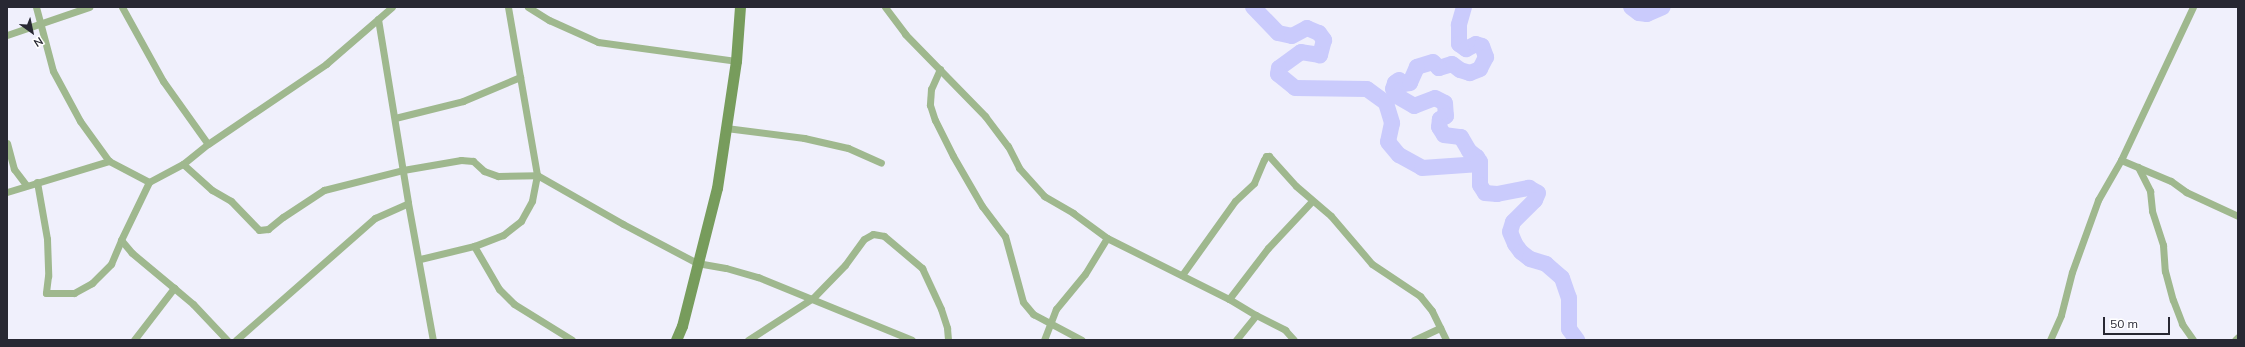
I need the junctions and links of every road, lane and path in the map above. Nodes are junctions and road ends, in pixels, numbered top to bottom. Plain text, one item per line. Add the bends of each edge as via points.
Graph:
1 (36, 7) edge
2 (89, 7) edge
3 (122, 7) edge
4 (392, 7) edge
5 (508, 7) edge
6 (528, 7) edge
7 (740, 7) edge
8 (885, 7) edge
9 (2193, 7) edge
10 (378, 19) junction
11 (40, 23) junction
12 (7, 35) edge
13 (736, 61) junction
14 (940, 69) junction
15 (520, 77) junction
16 (395, 118) junction
17 (726, 128) junction
18 (7, 144) edge
19 (208, 144) junction
20 (2121, 160) junction
21 (109, 161) junction
22 (881, 163) dead end
23 (183, 164) junction
24 (2138, 168) junction
25 (403, 170) junction
26 (537, 175) junction
27 (37, 182) junction
28 (149, 182) junction
29 (26, 185) junction
30 (7, 192) edge
31 (1312, 201) junction
32 (408, 203) junction
33 (2238, 216) edge
34 (1107, 238) junction
35 (121, 240) junction
36 (474, 246) junction
37 (420, 259) junction
38 (697, 263) junction
39 (1182, 275) junction
40 (174, 288) junction
41 (813, 298) junction
42 (1229, 298) junction
43 (1256, 316) junction
44 (1050, 323) junction
45 (1440, 328) junction
46 (2238, 338) edge
47 (134, 340) edge
48 (228, 340) edge
49 (236, 340) edge
50 (433, 340) edge
51 (572, 340) edge
52 (676, 340) edge
53 (748, 340) edge
54 (912, 340) edge
55 (948, 340) edge
56 (1044, 340) edge
57 (1082, 340) edge
58 (1236, 340) edge
59 (1294, 340) edge
60 (1414, 340) edge
61 (1446, 340) edge
62 (2050, 340) edge
63 (2194, 340) edge
64 (2235, 340) edge

1 - 11 street
2 - 11 street
3 - 19 street via 163,81
4 - 10 street
5 - 15 street
6 - 13 street via 549,20 598,42
7 - 13 street
8 - 14 street via 905,34
9 - 20 street
10 - 16 street
10 - 19 street via 326,64
11 - 12 street
11 - 21 street via 53,71 80,121
13 - 17 street
14 - 34 street via 985,116 1008,146 1019,168 1044,196
14 - 44 street via 930,89 930,105 935,120 982,206 1005,236 1023,302 1033,314
15 - 16 street via 463,101
15 - 26 street
16 - 25 street
17 - 22 street via 804,138 848,148
17 - 38 street via 717,188
18 - 29 street via 14,169
19 - 23 street
20 - 24 street
20 - 62 street via 2098,200
21 - 27 street
21 - 28 street
23 - 25 street via 212,190 231,201 259,230 268,229 324,190
23 - 28 street
24 - 33 street via 2171,181 2186,192
24 - 63 street via 2150,191 2152,211 2163,245 2165,271 2173,300 2182,324
25 - 26 street via 461,160 472,161 484,171 498,176
25 - 32 street
26 - 36 street via 532,201 521,221 503,235
26 - 38 street
27 - 29 street
27 - 35 street via 47,239 46,293 74,293 92,283 111,264
28 - 35 street
29 - 30 street
31 - 39 street via 1269,156 1266,156 1254,183 1235,201
31 - 42 street via 1268,248
31 - 45 street via 1331,216 1372,264 1420,296 1432,311
32 - 37 street
32 - 49 street via 375,218
34 - 39 street
34 - 44 street via 1085,274 1056,309
35 - 40 street via 132,253
36 - 37 street
36 - 51 street via 499,289 509,299
37 - 50 street
38 - 41 street via 758,277
38 - 52 street
39 - 42 street
40 - 47 street
40 - 48 street
41 - 53 street
41 - 54 street
41 - 55 street via 845,266 864,239 873,234 884,236 922,268 941,309
42 - 43 street
43 - 58 street
43 - 59 street via 1285,330
44 - 56 street
44 - 57 street
45 - 60 street
45 - 61 street
46 - 64 street

